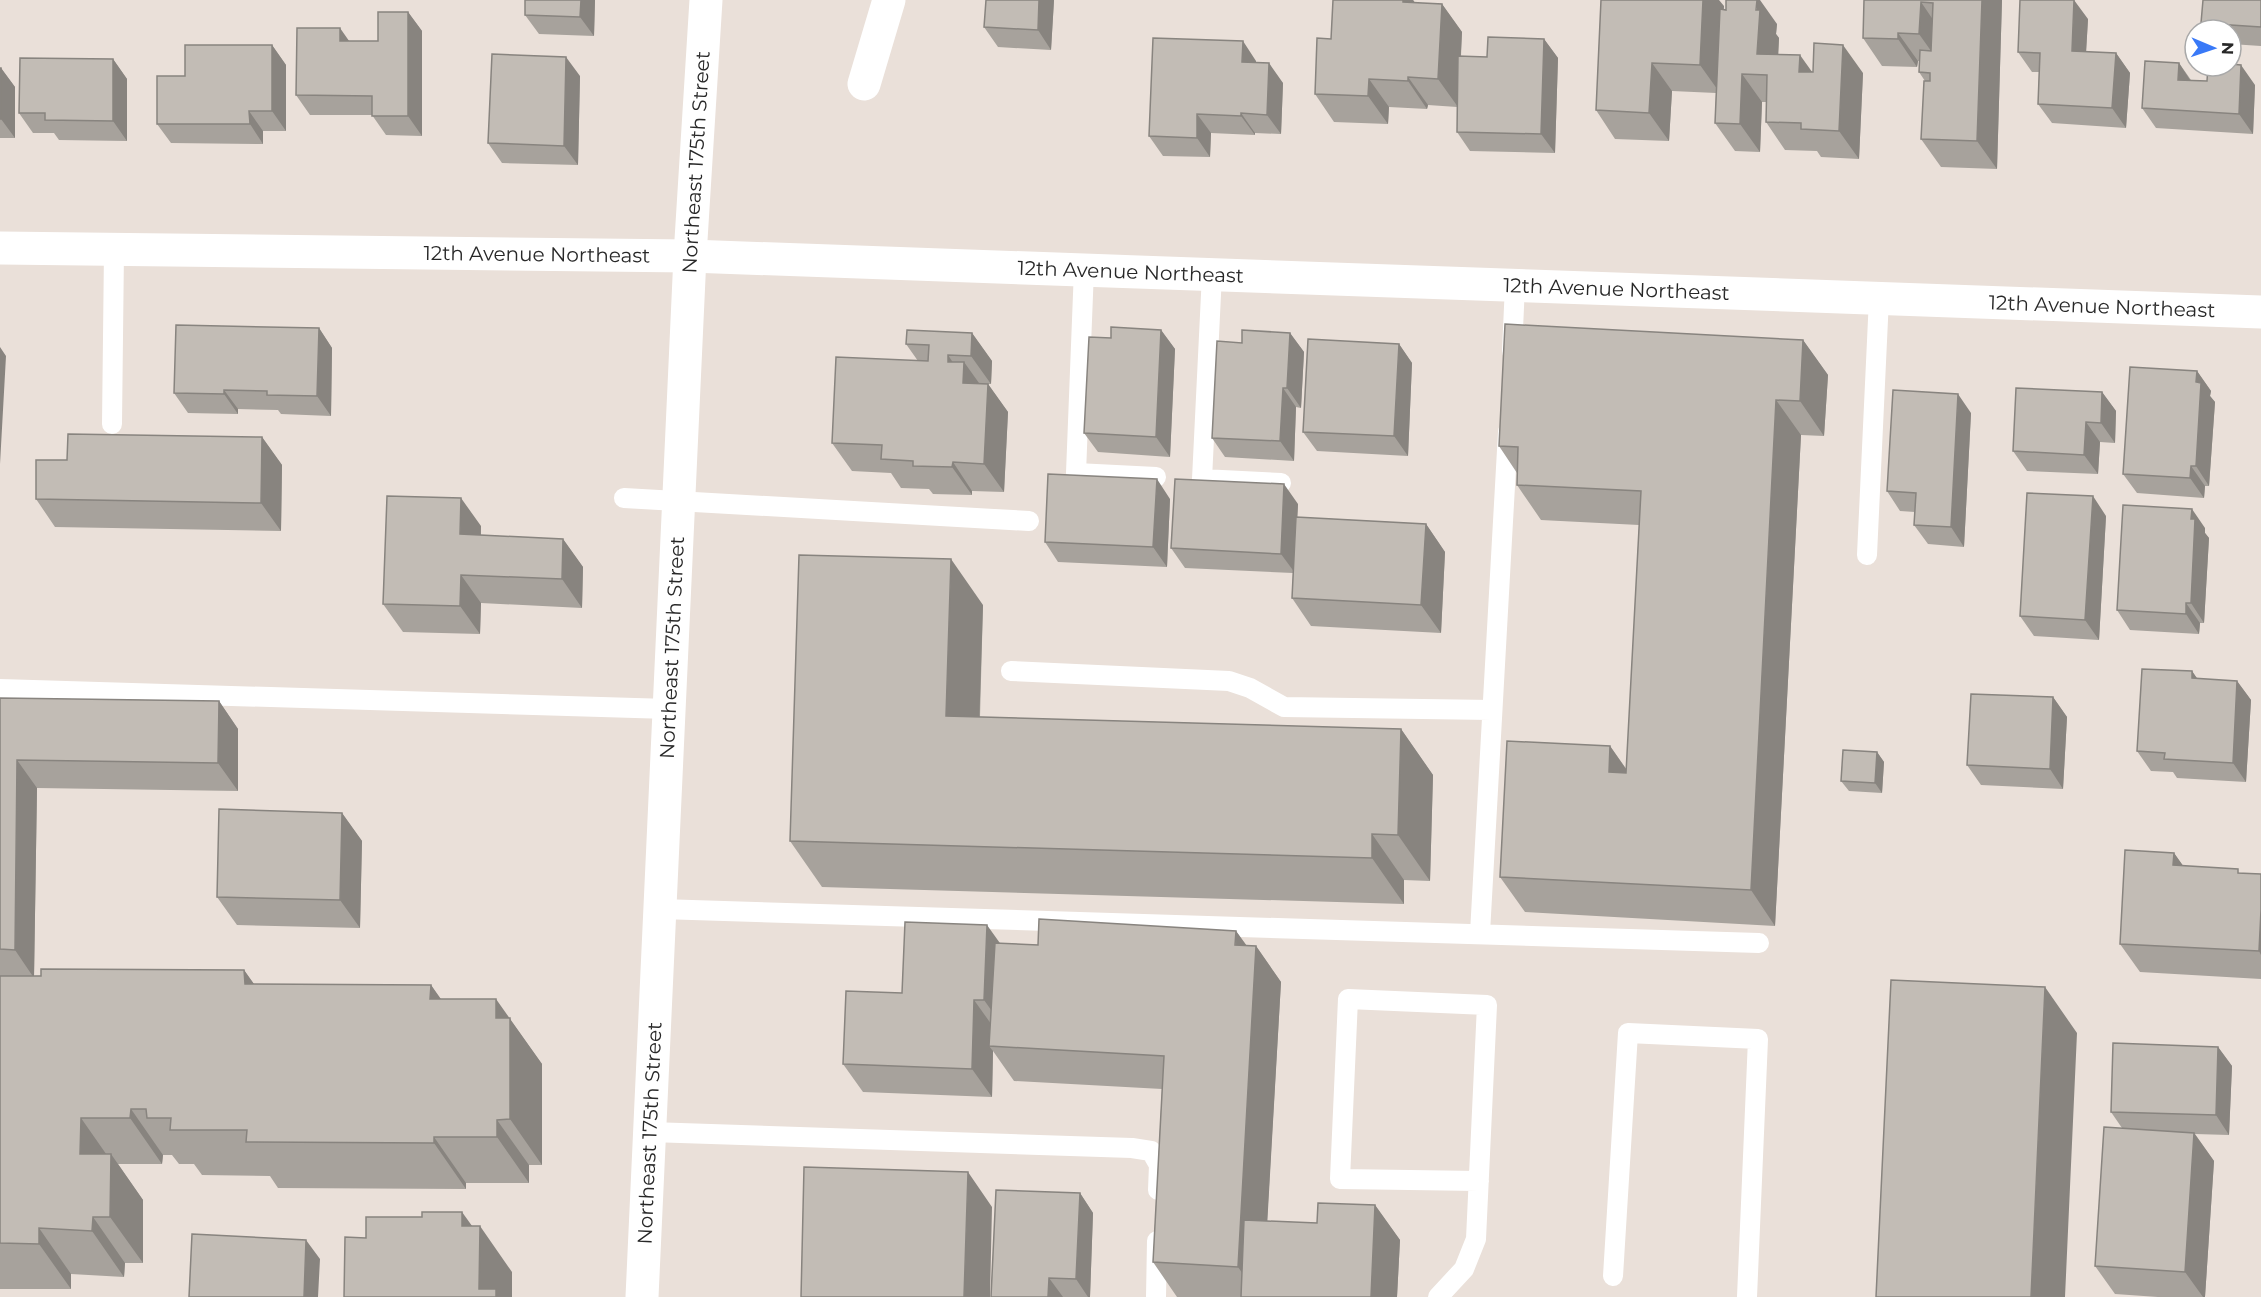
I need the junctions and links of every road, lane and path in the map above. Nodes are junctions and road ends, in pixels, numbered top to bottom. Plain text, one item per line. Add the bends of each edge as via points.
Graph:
1 (706, 0) edge
2 (889, 0) edge
3 (864, 84) dead end
4 (0, 249) edge
5 (114, 250) junction
6 (690, 256) junction
7 (1084, 269) junction
8 (1212, 274) junction
9 (1515, 285) junction
10 (1879, 298) junction
11 (2261, 312) edge
12 (1511, 372) edge
13 (1508, 419) edge
14 (112, 424) dead end
15 (1156, 477) edge
16 (1281, 483) edge
17 (624, 498) dead end
18 (679, 501) junction
19 (1029, 521) dead end
20 (1867, 555) dead end
21 (1011, 671) dead end
22 (0, 689) edge
23 (669, 709) junction
24 (1492, 710) junction
25 (660, 909) junction
26 (1480, 933) junction
27 (1759, 943) dead end
28 (650, 1132) junction
29 (1479, 1181) junction
30 (1613, 1276) dead end
31 (642, 1297) edge
32 (1156, 1297) edge
33 (1438, 1297) edge
34 (1747, 1297) edge

1 - 6 street, Northeast 175th Street
2 - 3 street
4 - 5 street, 12th Avenue Northeast
5 - 6 street, 12th Avenue Northeast
5 - 14 lane
6 - 7 street, 12th Avenue Northeast
6 - 18 street, Northeast 175th Street
7 - 8 street, 12th Avenue Northeast
7 - 15 lane via 1076,473
8 - 9 street, 12th Avenue Northeast
8 - 16 lane via 1202,479
9 - 10 street, 12th Avenue Northeast
9 - 12 lane
10 - 11 street, 12th Avenue Northeast
10 - 20 lane
13 - 24 lane
17 - 18 lane
18 - 19 lane
18 - 23 street, Northeast 175th Street
21 - 24 lane via 1229,681 1284,707
22 - 23 lane
23 - 25 street, Northeast 175th Street
24 - 26 lane
25 - 26 lane
25 - 28 street, Northeast 175th Street
26 - 27 lane
28 - 31 street, Northeast 175th Street
28 - 32 lane via 1151,1151 1159,1165
29 - 29 lane via 1487,1005 1348,999 1340,1179
29 - 33 lane via 1476,1239 1464,1269
30 - 34 lane via 1628,1033 1758,1039

